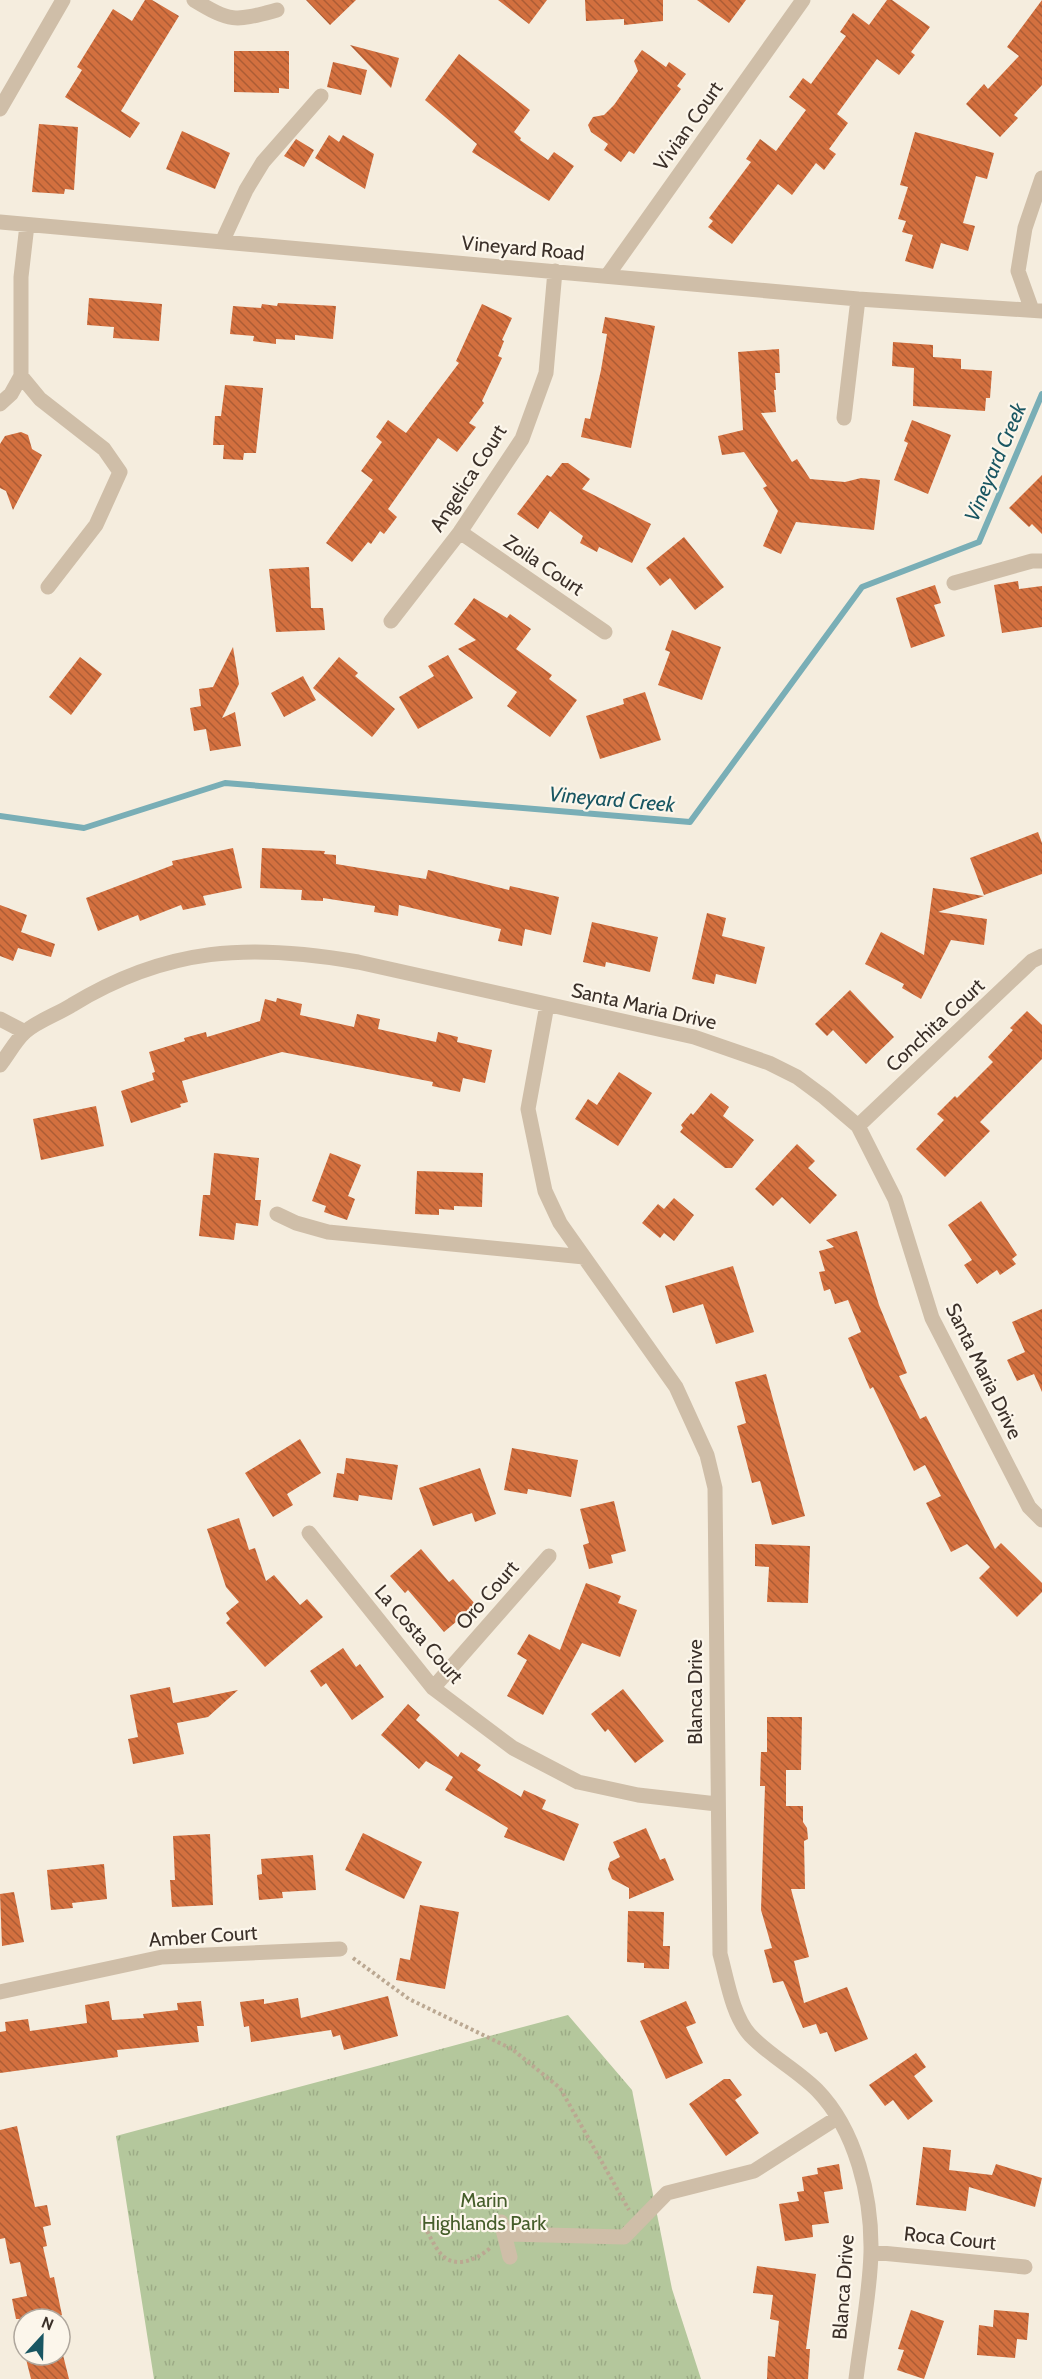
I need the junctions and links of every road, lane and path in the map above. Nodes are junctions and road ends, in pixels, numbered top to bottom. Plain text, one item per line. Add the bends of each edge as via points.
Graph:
1 (62, 0) edge
2 (194, 0) edge
3 (803, 0) edge
4 (277, 10) dead end
5 (321, 96) dead end
6 (0, 109) edge
7 (1042, 178) edge
8 (0, 222) edge
9 (27, 225) junction
10 (222, 242) junction
11 (555, 272) junction
12 (607, 276) junction
13 (858, 299) junction
14 (1037, 310) edge
15 (21, 376) junction
16 (0, 404) edge
17 (844, 418) dead end
18 (460, 532) junction
19 (1042, 561) edge
20 (954, 584) dead end
21 (48, 587) dead end
22 (391, 621) dead end
23 (604, 632) dead end
24 (1042, 956) edge
25 (547, 1005) junction
26 (0, 1019) edge
27 (25, 1032) junction
28 (0, 1065) edge
29 (858, 1126) junction
30 (278, 1214) dead end
31 (584, 1257) junction
32 (1042, 1520) edge
33 (309, 1533) dead end
34 (549, 1556) dead end
35 (433, 1688) junction
36 (717, 1804) junction
37 (340, 1949) joint
38 (0, 1992) edge
39 (837, 2118) junction
40 (421, 2221) dead end
41 (637, 2224) junction
42 (503, 2228) junction
43 (871, 2252) junction
44 (510, 2257) dead end
45 (1025, 2267) dead end
46 (856, 2379) edge

1 - 6 street
2 - 4 street via 223,18 241,20
3 - 12 street, Vivian Court
5 - 10 street via 263,162
7 - 14 street via 1025,228 1018,271
8 - 9 street, Vineyard Road
9 - 10 street, Vineyard Road
9 - 15 street via 21,278
10 - 11 street, Vineyard Road
11 - 12 street, Vineyard Road
11 - 18 street, Angelica Court via 546,373 522,439
12 - 13 street, Vineyard Road
13 - 14 street, Vineyard Road
13 - 17 street
15 - 16 street
15 - 21 street via 40,399 104,449 120,472 96,525
18 - 22 street, Angelica Court
18 - 23 street, Zoila Court
19 - 20 street
24 - 29 street, Conchita Court via 1032,961
25 - 27 street, Santa Maria Drive via 315,954 234,950 190,956 131,975 102,987
25 - 29 street, Santa Maria Drive via 694,1037 769,1062 797,1077
25 - 31 street, Blanca Drive via 528,1109 545,1191 560,1223
26 - 27 street
27 - 28 street, Santa Maria Drive
29 - 32 street, Santa Maria Drive via 895,1199 932,1318 1029,1507
30 - 31 street via 327,1232
31 - 36 street, Blanca Drive via 676,1387 707,1455 715,1488
33 - 35 street, La Costa Court
34 - 35 street, Oro Court
35 - 36 street, La Costa Court via 513,1748 578,1782 638,1795
36 - 39 street, Blanca Drive via 720,1954 734,2004 749,2034 818,2091
37 - 38 street, Amber Court via 162,1958
37 - 41 path via 409,1999 512,2049 560,2088
39 - 41 street via 754,2171 667,2193
39 - 43 street, Blanca Drive via 860,2167
40 - 42 path via 442,2255 465,2262 482,2257
41 - 42 street via 620,2242
42 - 44 street
43 - 45 street, Roca Court
43 - 46 street, Blanca Drive

